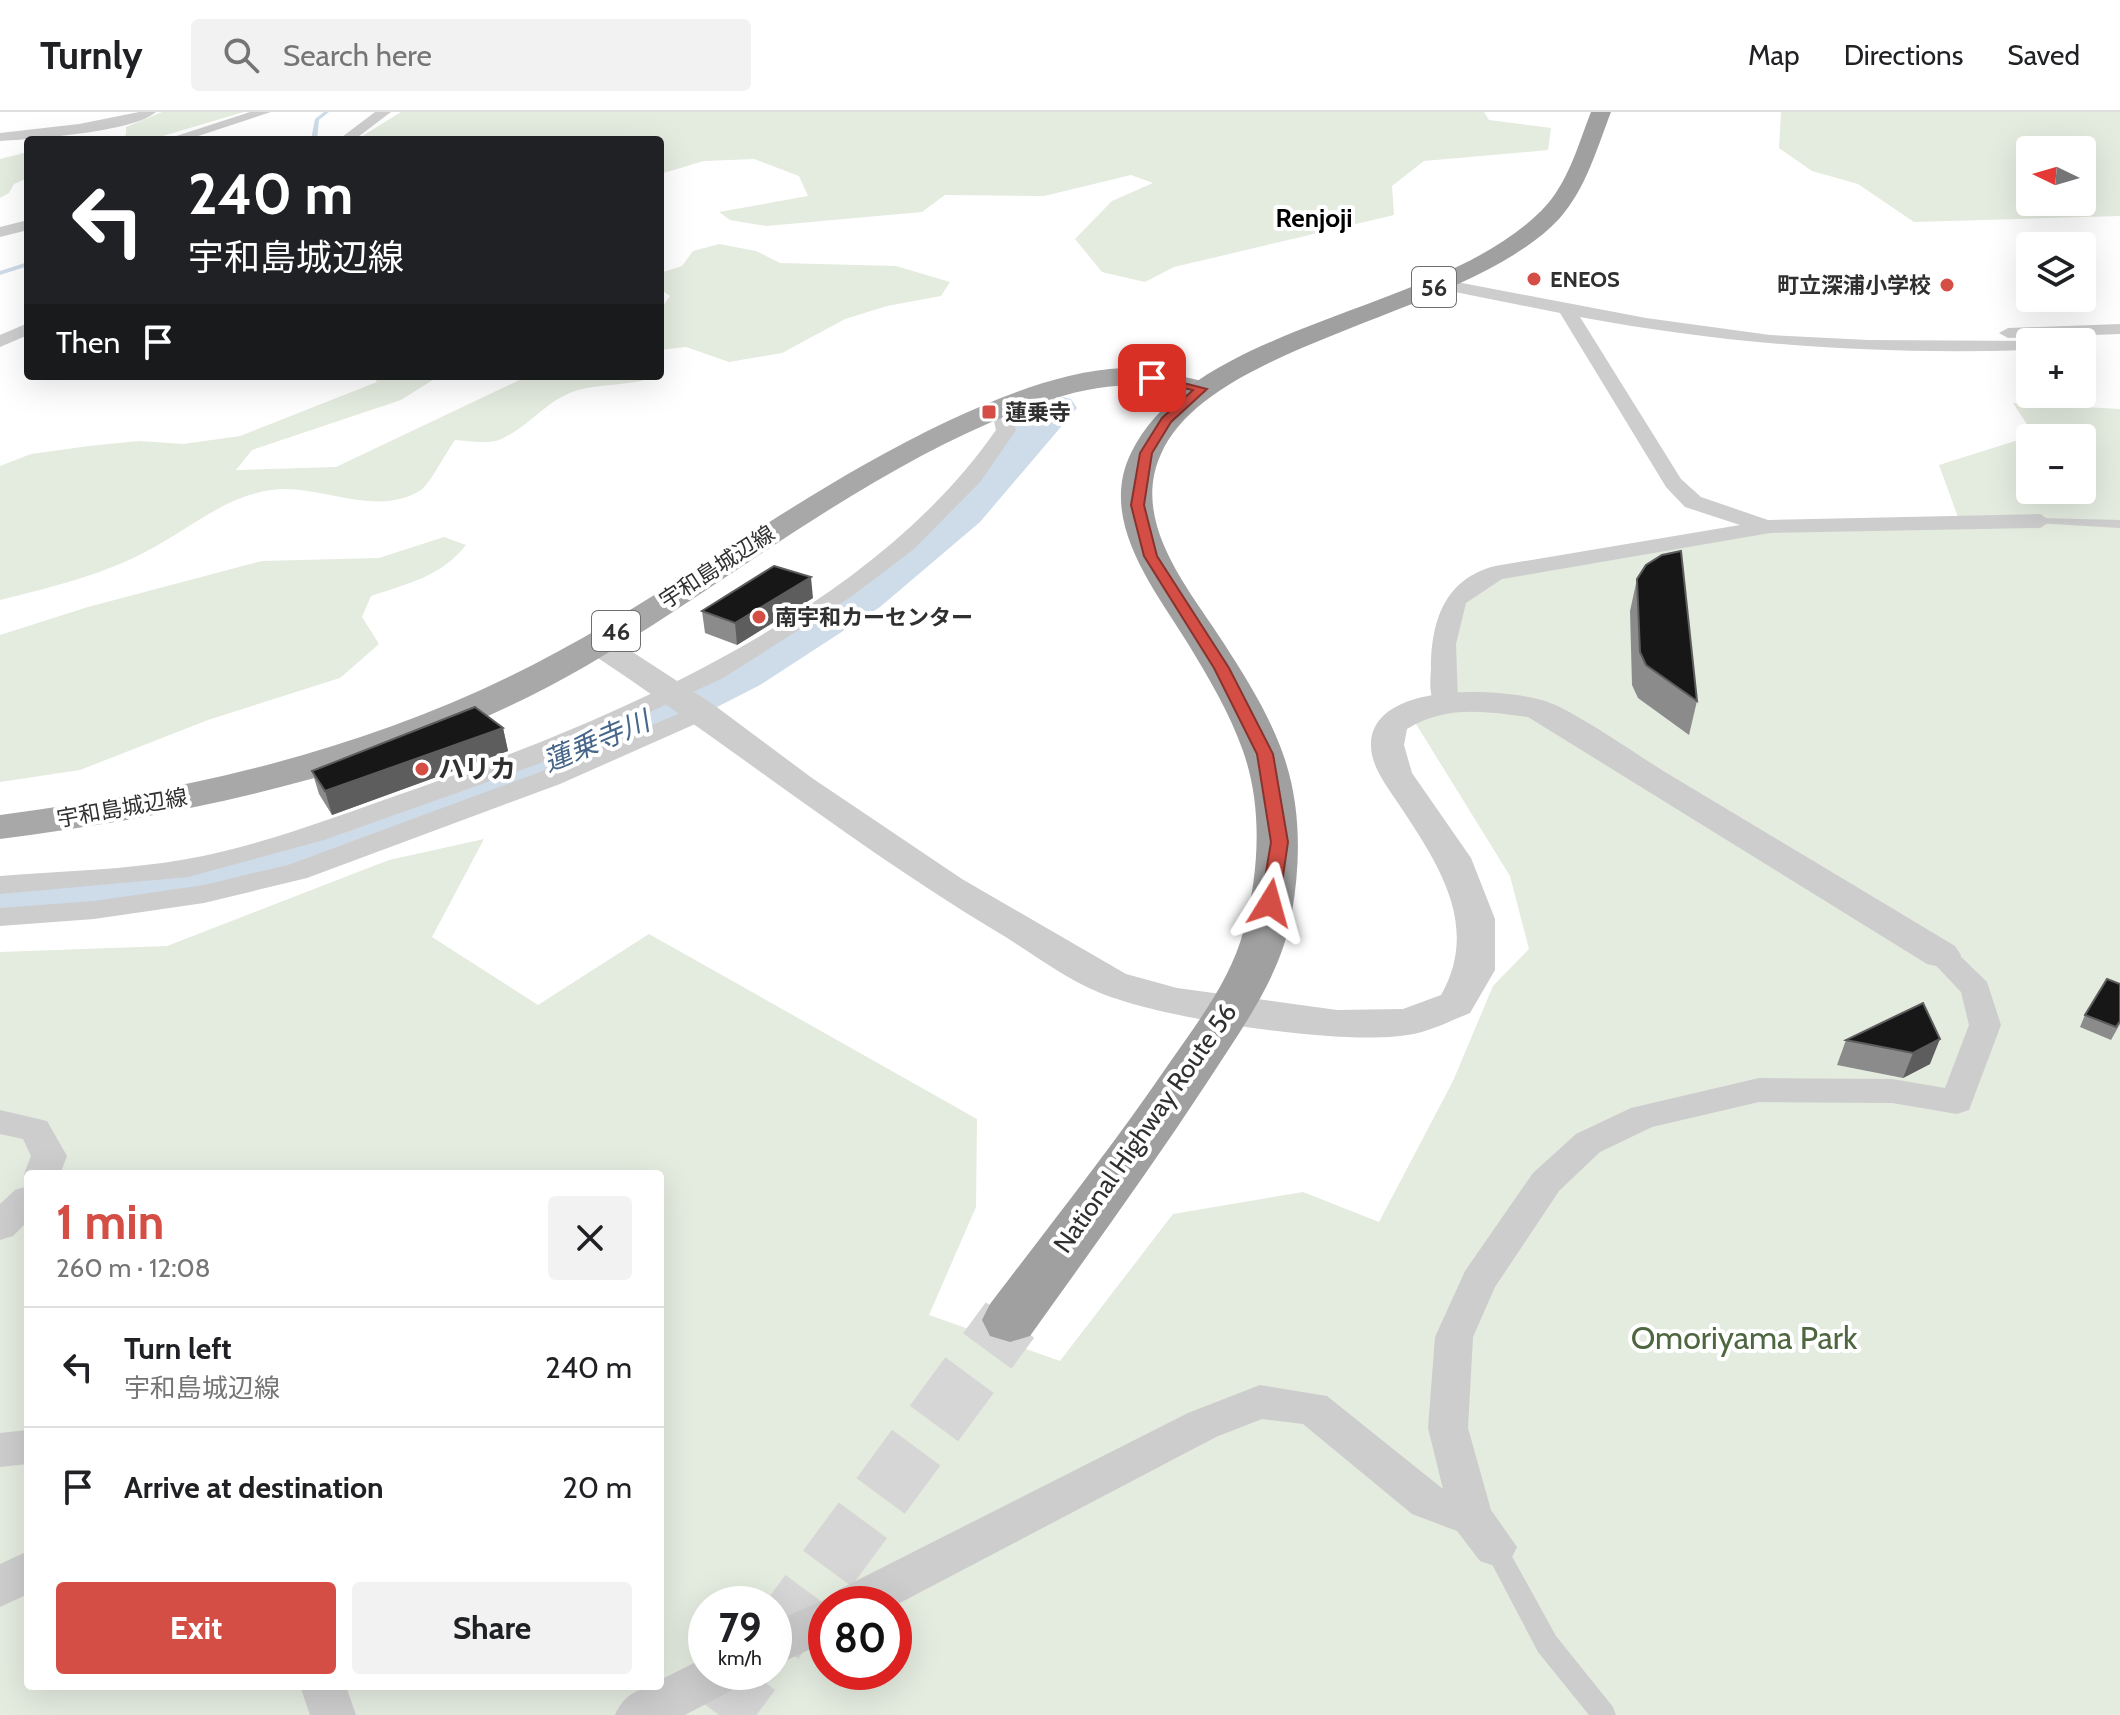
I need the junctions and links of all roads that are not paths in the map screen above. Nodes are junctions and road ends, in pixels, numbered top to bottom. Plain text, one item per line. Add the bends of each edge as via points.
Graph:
1 (149, 112) edge
2 (264, 112) edge
3 (384, 112) edge
4 (1601, 112) edge
5 (184, 136) edge
6 (351, 136) edge
7 (2, 138) edge
8 (24, 226) edge
9 (0, 232) edge
10 (1441, 284) junction
11 (1566, 309) junction
12 (0, 325) edge
13 (24, 327) edge
14 (24, 329) edge
15 (2120, 329) edge
16 (2120, 341) edge
17 (0, 342) edge
18 (2096, 342) edge
19 (2016, 346) edge
20 (1946, 348) junction
21 (1201, 389) junction
22 (996, 411) junction
23 (2040, 521) joint
24 (2120, 524) edge
25 (1770, 526) junction
26 (597, 643) junction
27 (1445, 701) junction
28 (687, 702) junction
29 (0, 827) edge
30 (0, 885) edge
31 (0, 917) edge
32 (1941, 955) joint
33 (1231, 1008) junction
34 (0, 1122) edge
35 (44, 1170) edge
36 (24, 1203) edge
37 (0, 1226) edge
38 (1010, 1320) tunnel mouth
39 (24, 1447) edge
40 (0, 1450) edge
41 (1483, 1533) junction
42 (24, 1573) edge
43 (889, 1586) edge
44 (0, 1587) edge
45 (688, 1689) edge
46 (324, 1690) edge
47 (333, 1715) edge
48 (638, 1715) edge
49 (1604, 1715) edge

1 - 7 street via 124,122
2 - 5 street
3 - 6 street
4 - 10 highway, National Highway Route 56 / 56 via 1570,186 1550,216 1506,252
8 - 9 street
10 - 11 street
10 - 21 highway, National Highway Route 56 / 56 via 1256,360
11 - 20 street via 1771,340
11 - 25 street via 1673,483 1693,502
12 - 13 street
14 - 17 street
15 - 20 street via 1960,335 1944,340
16 - 18 street
19 - 20 street
21 - 22 main road, 宇和島城辺線 / 46 via 1152,378 1100,378
21 - 33 highway, National Highway Route 56 / 56 via 1166,420 1146,453 1137,505 1151,556 1221,668 1265,754 1279,842 1266,934
22 - 26 main road, 宇和島城辺線 / 46 via 883,464
22 - 28 street via 1006,430 974,477 906,544 844,591 714,673
23 - 24 lane
23 - 25 street
25 - 27 street via 1495,573 1462,593 1448,613
26 - 28 street
26 - 29 main road, 宇和島城辺線 / 46 via 515,688 332,760 193,795
27 - 32 street via 1492,702 1547,714
27 - 33 street via 1414,708 1391,725 1387,745 1395,773 1453,858 1476,919 1475,970 1456,1004 1407,1022 1337,1024
28 - 30 street via 314,834 188,868
28 - 31 street via 536,783 297,872 204,894
28 - 33 street via 949,887 1112,983 1177,1001
32 - 41 street via 1976,989 1985,1025 1957,1102 1892,1091 1759,1090 1643,1117 1588,1143 1546,1182 1478,1281 1454,1337 1448,1428
33 - 38 highway, National Highway Route 56 / 56 via 1148,1135
34 - 35 street via 35,1130 49,1156
36 - 37 street
39 - 40 street
41 - 43 street via 1427,1501 1313,1408 1260,1402 1202,1425
41 - 49 lane via 1547,1644
42 - 44 street
45 - 48 street
46 - 47 street

